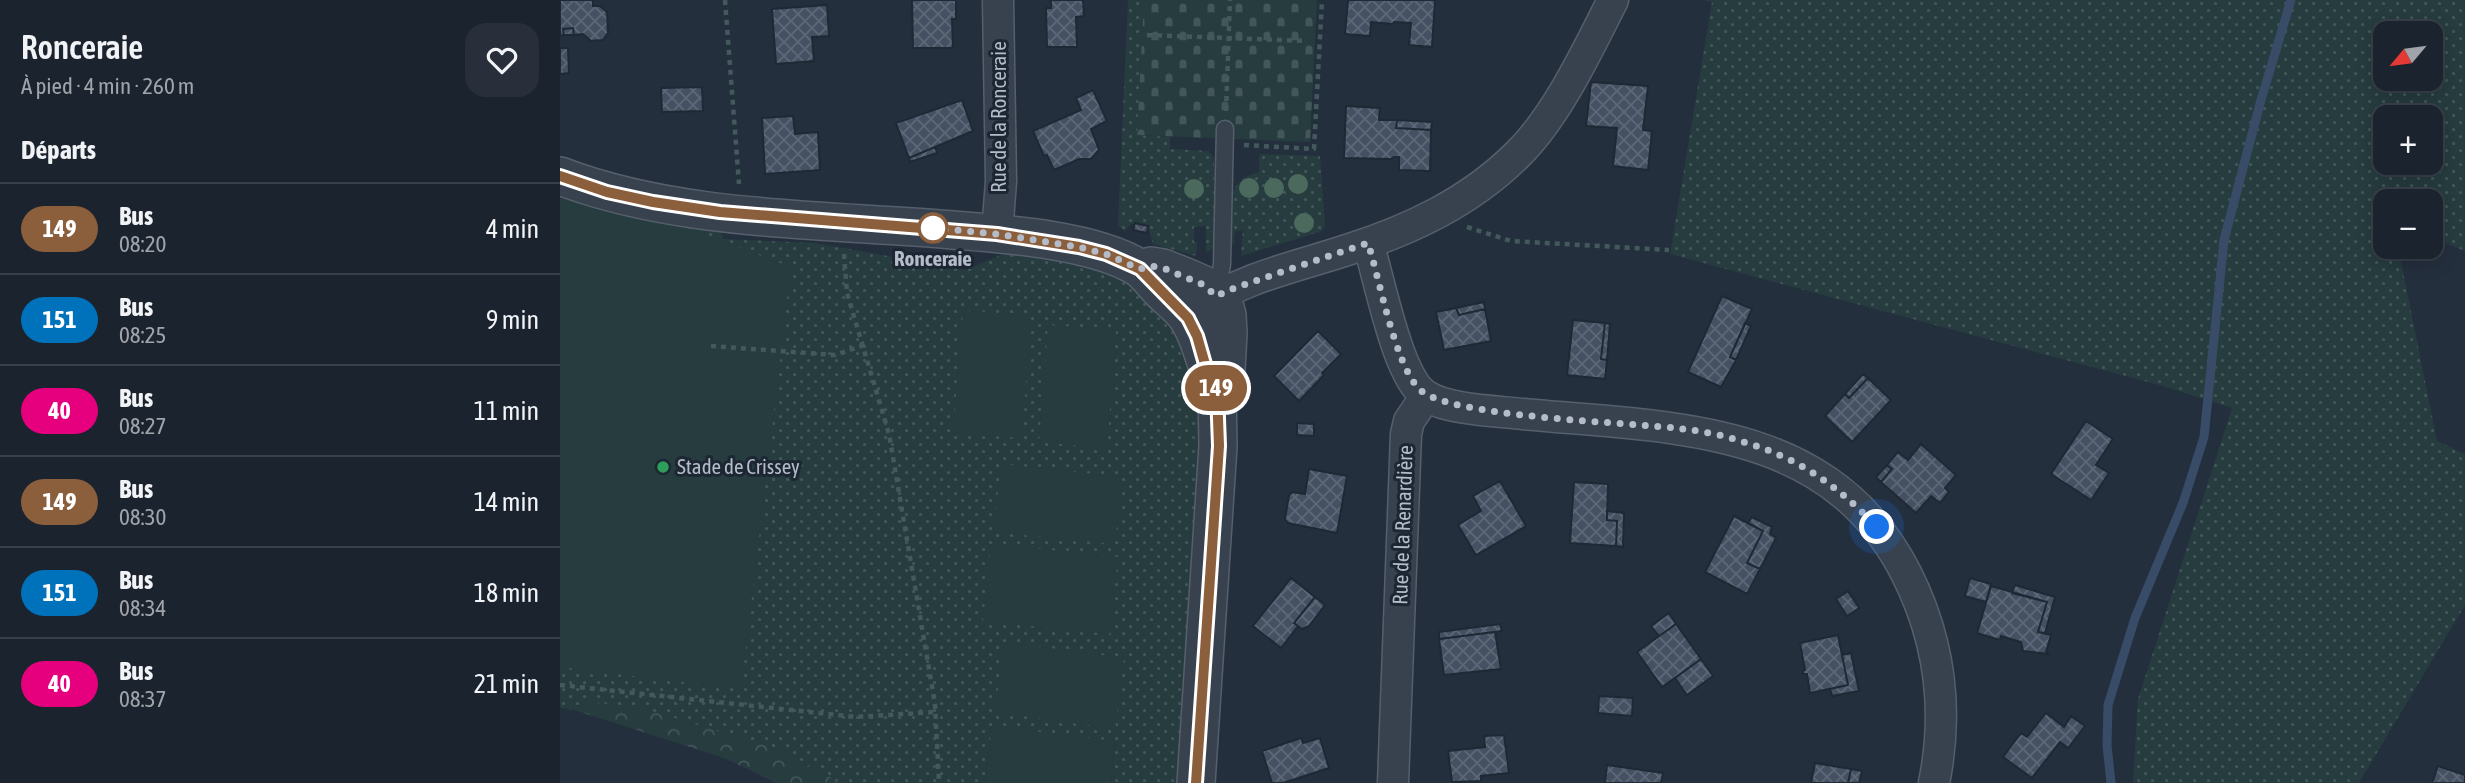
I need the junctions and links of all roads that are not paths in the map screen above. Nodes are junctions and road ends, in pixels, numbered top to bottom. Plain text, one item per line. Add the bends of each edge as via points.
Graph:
1 (998, 0) edge
2 (1613, 0) edge
3 (1225, 137) road end
4 (560, 176) edge
5 (997, 234) junction
6 (1368, 243) junction
7 (1140, 269) junction
8 (1216, 296) junction
9 (1188, 318) junction
10 (1217, 391) junction
11 (1426, 396) junction
12 (1196, 783) edge
13 (1393, 783) edge
14 (1934, 783) edge

1 - 5 street, Rue de la Ronceraie via 1001,181
2 - 6 street via 1568,83 1520,153 1444,211
3 - 8 lane via 1222,264
4 - 5 street via 653,202 741,215
5 - 7 street via 1079,247
6 - 8 street
6 - 11 street via 1399,351
7 - 8 street via 1163,268 1204,285
7 - 9 street
8 - 9 street
8 - 10 street via 1224,304 1228,333 1226,370
9 - 10 street
10 - 12 street via 1219,446
11 - 13 street, Rue de la Renardière via 1406,434
11 - 14 street via 1469,409 1682,429 1739,440 1770,450 1826,480 1877,527 1921,604 1935,647 1940,702 1940,751

